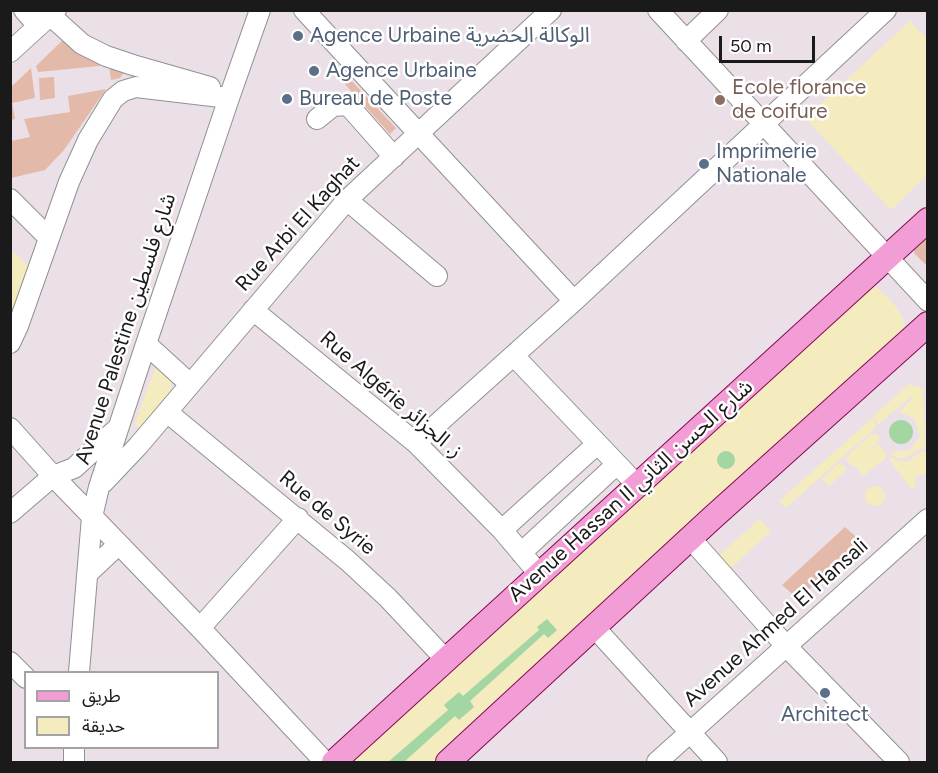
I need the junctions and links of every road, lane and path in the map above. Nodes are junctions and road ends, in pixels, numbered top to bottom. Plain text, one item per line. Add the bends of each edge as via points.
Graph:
1 (24, 10) edge
2 (260, 10) edge
3 (304, 10) edge
4 (551, 10) edge
5 (658, 10) edge
6 (718, 10) edge
7 (886, 10) edge
8 (49, 17) edge
9 (686, 41) junction
10 (10, 52) edge
11 (230, 96) junction
12 (317, 119) dead end
13 (763, 124) junction
14 (419, 134) junction
15 (394, 157) junction
16 (10, 199) edge
17 (347, 200) junction
18 (927, 220) edge
19 (49, 238) junction
20 (887, 257) junction
21 (436, 276) dead end
22 (574, 301) junction
23 (927, 301) edge
24 (253, 310) junction
25 (927, 324) edge
26 (10, 343) edge
27 (146, 344) junction
28 (514, 356) junction
29 (190, 384) junction
30 (166, 412) junction
31 (119, 426) junction
32 (10, 428) edge
33 (416, 443) junction
34 (597, 444) junction
35 (617, 464) junction
36 (52, 476) junction
37 (637, 485) junction
38 (99, 487) junction
39 (10, 513) edge
40 (92, 517) junction
41 (298, 518) junction
42 (927, 519) edge
43 (502, 530) junction
44 (691, 538) junction
45 (118, 545) junction
46 (521, 553) junction
47 (87, 574) junction
48 (540, 575) junction
49 (594, 627) junction
50 (200, 628) junction
51 (786, 646) junction
52 (447, 661) junction
53 (10, 662) edge
54 (79, 671) edge
55 (24, 676) edge
56 (690, 733) junction
57 (325, 762) edge
58 (334, 762) edge
59 (448, 762) edge
60 (657, 762) edge
61 (717, 762) edge
62 (899, 762) edge

1 - 8 street
2 - 11 street, Avenue Palestine شارع فلسطين
3 - 14 street
4 - 14 street, Rue Arbi El Kaghat via 490,54
5 - 9 street
6 - 9 street
7 - 13 street
8 - 10 street
8 - 11 street via 82,44 106,56
9 - 13 street
11 - 19 street via 136,87 123,91 113,99 88,140
11 - 27 street, Avenue Palestine شارع فلسطين
12 - 15 street via 333,106 348,105
13 - 20 street
13 - 22 street
14 - 15 street, Rue Arbi El Kaghat
14 - 22 street
15 - 17 street, Rue Arbi El Kaghat
16 - 19 street
17 - 21 street
17 - 24 street, Rue Arbi El Kaghat
18 - 20 main road, Avenue Hassan II شارع الحسن الثاني
19 - 26 street
20 - 23 street
20 - 37 main road, Avenue Hassan II شارع الحسن الثاني
22 - 28 street
24 - 29 street, Rue Arbi El Kaghat
24 - 33 street, Rue Algérie ز. الجزائر
25 - 44 main road
27 - 29 street
27 - 31 street, Avenue Palestine شارع فلسطين
28 - 33 street
28 - 34 street
29 - 30 street, Rue Arbi El Kaghat
30 - 38 street, Rue Arbi El Kaghat
30 - 41 street, Rue de Syrie
31 - 36 street via 74,468
31 - 38 street, Avenue Palestine شارع فلسطين
32 - 36 street
33 - 43 street, Rue Algérie ز. الجزائر
34 - 35 street
34 - 43 street
35 - 37 street
35 - 46 street
36 - 39 street
36 - 40 street
37 - 48 main road, Avenue Hassan II شارع الحسن الثاني
38 - 40 street, Avenue Palestine شارع فلسطين
40 - 45 street
40 - 47 street, Avenue Palestine شارع فلسطين
41 - 50 street
41 - 52 street, Rue de Syrie via 388,598
42 - 51 street, Avenue Ahmed El Hansali
43 - 46 street, Rue Algérie ز. الجزائر
44 - 49 main road
44 - 51 street
45 - 47 street
45 - 50 street
46 - 48 street, Rue Algérie ز. الجزائر
47 - 54 street, Avenue Palestine شارع فلسطين
48 - 52 main road, Avenue Hassan II شارع الحسن الثاني
49 - 56 street
49 - 59 main road
50 - 57 street
51 - 56 street, Avenue Ahmed El Hansali
51 - 62 street
52 - 58 main road, Avenue Hassan II شارع الحسن الثاني
53 - 55 street
56 - 60 street, Avenue Ahmed El Hansali
56 - 61 street

